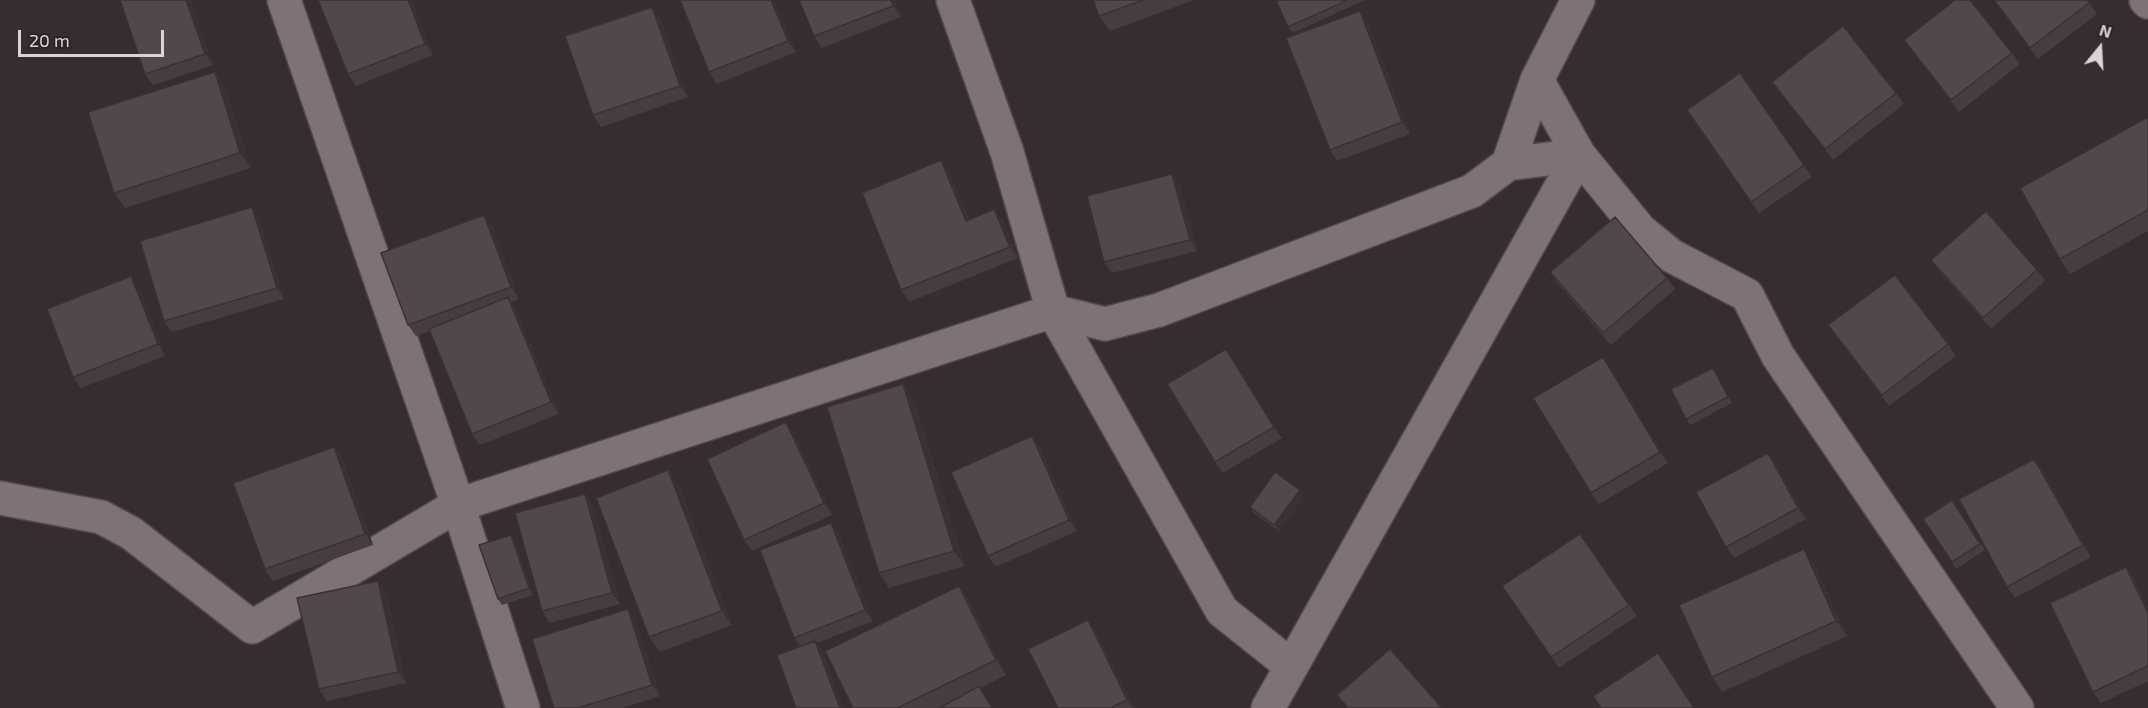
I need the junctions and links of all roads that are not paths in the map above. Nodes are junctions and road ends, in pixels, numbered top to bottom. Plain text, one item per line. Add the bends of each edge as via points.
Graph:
1 (284, 0) edge
2 (953, 0) edge
3 (1578, 0) edge
4 (1537, 81) junction
5 (1580, 155) junction
6 (1508, 164) junction
7 (1053, 311) junction
8 (0, 498) edge
9 (458, 505) junction
10 (1290, 665) junction
11 (523, 708) edge
12 (1268, 708) edge
13 (2017, 708) edge

1 - 9 street
2 - 7 street via 1006,152
3 - 4 street
4 - 5 street
4 - 6 street
5 - 6 street
5 - 10 street
5 - 13 street via 1640,230 1672,256 1747,295 1778,356
6 - 7 street via 1472,191 1159,310 1105,324
7 - 9 street
7 - 10 street via 1222,611
8 - 9 street via 101,517 130,533 252,627
9 - 11 street
10 - 12 street

